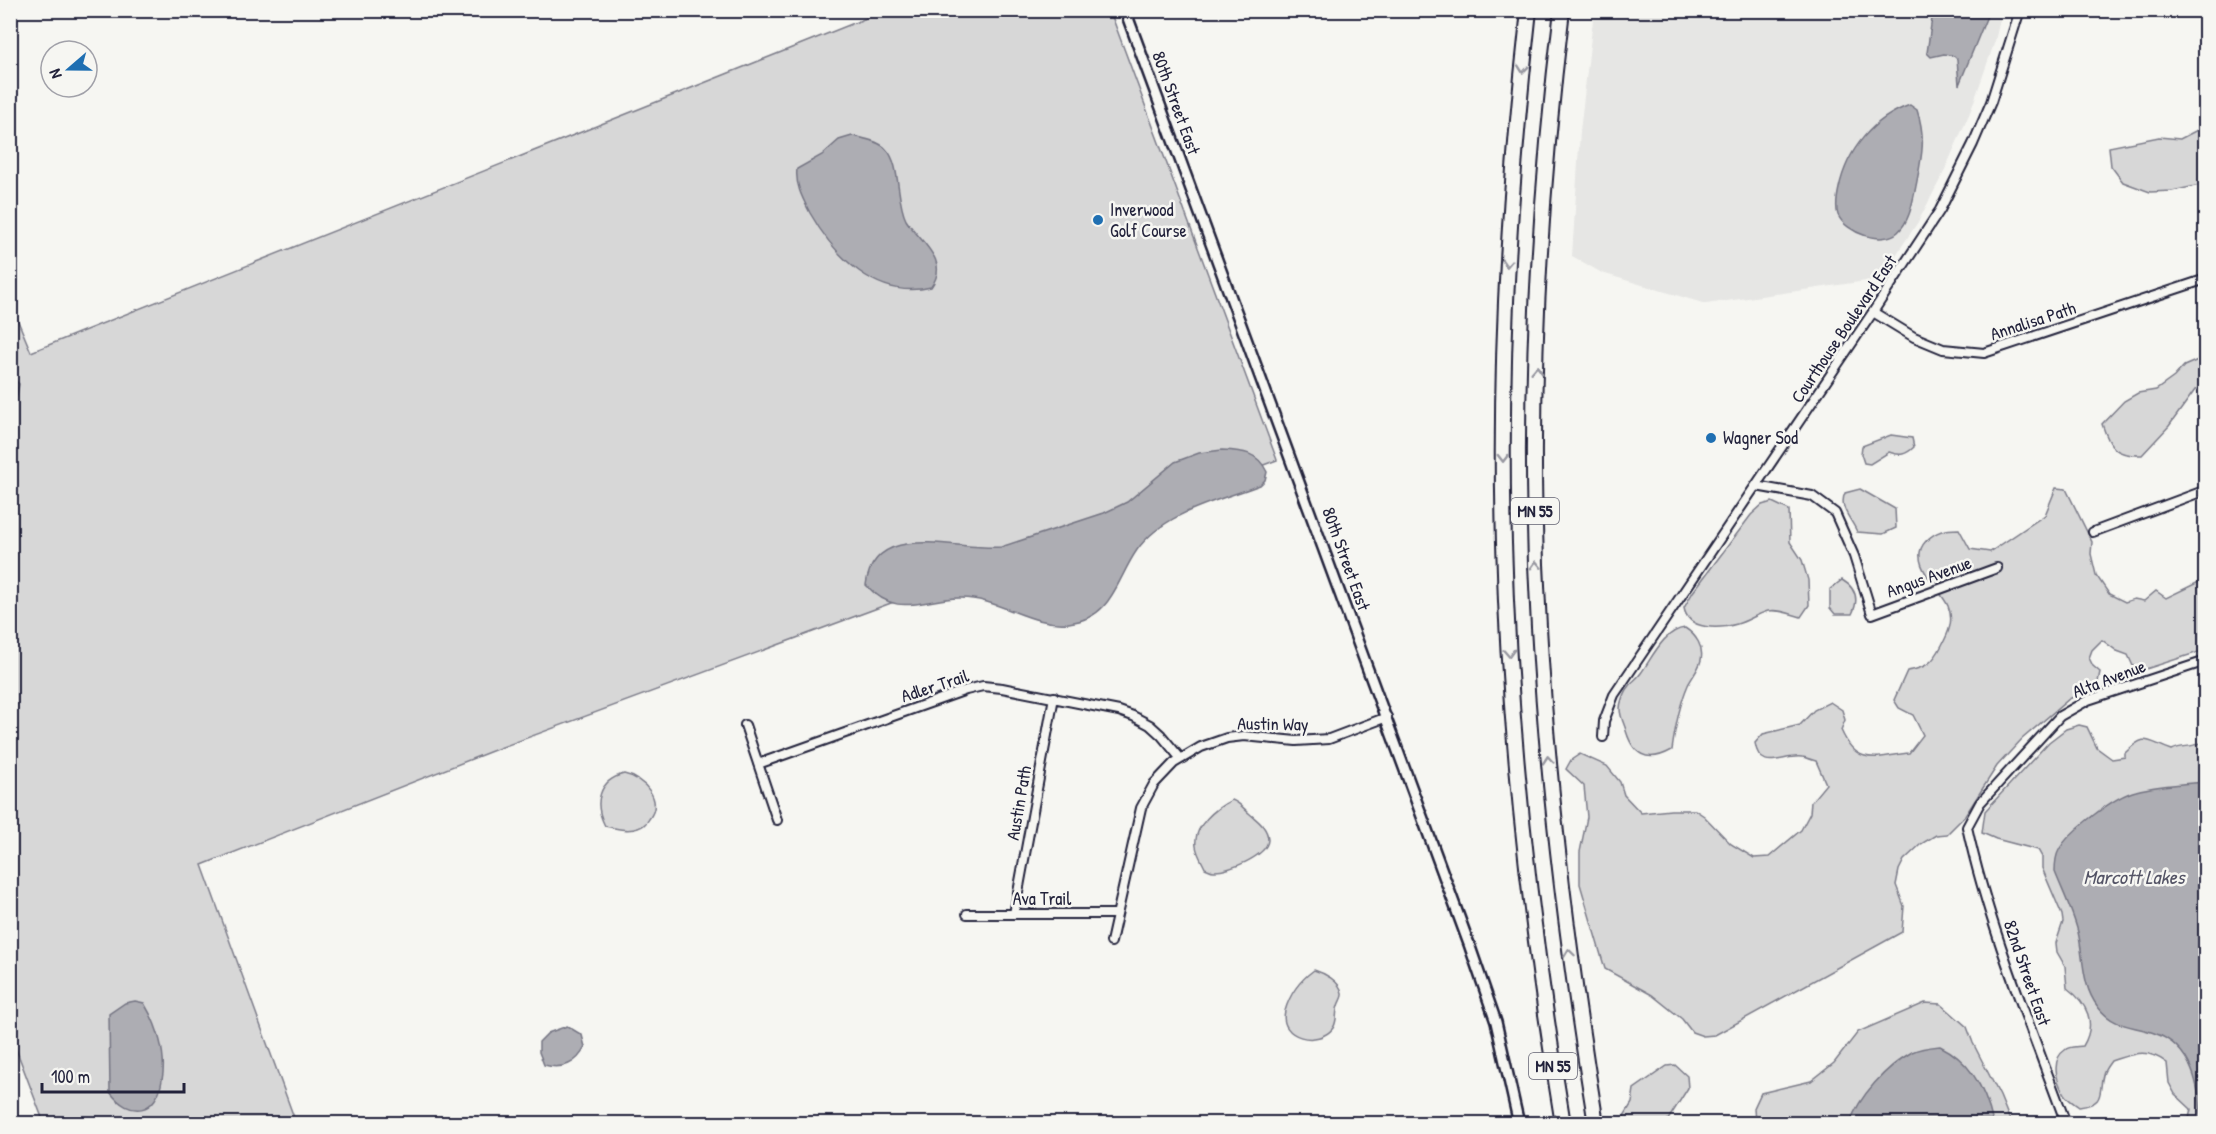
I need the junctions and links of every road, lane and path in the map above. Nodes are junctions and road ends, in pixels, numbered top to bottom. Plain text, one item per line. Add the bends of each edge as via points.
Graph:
1 (1125, 10) edge
2 (1529, 10) edge
3 (1562, 10) edge
4 (2020, 10) edge
5 (2205, 279) edge
6 (1873, 312) junction
7 (1756, 486) junction
8 (2205, 490) edge
9 (2093, 532) dead end
10 (1997, 568) dead end
11 (2205, 661) edge
12 (1054, 697) junction
13 (1387, 717) junction
14 (745, 725) dead end
15 (1603, 737) dead end
16 (1181, 759) junction
17 (758, 764) junction
18 (777, 819) dead end
19 (1967, 827) joint
20 (967, 914) dead end
21 (1014, 914) junction
22 (1117, 914) junction
23 (1110, 942) dead end
24 (1544, 1008) junction
25 (1519, 1124) edge
26 (1554, 1124) edge
27 (1563, 1124) edge
28 (1597, 1124) edge
29 (2070, 1124) edge

1 - 13 street, 80th Street East
2 -> 24 highway, MN 55 via 1508,252 1503,543 1517,773
28 -> 3 highway, MN 55 via 1562,895 1538,625 1536,384 1542,216
4 - 6 street, Courthouse Boulevard East via 1991,102 1957,178
5 - 6 street, Annalisa Path via 1984,353 1943,349
6 - 7 street, Courthouse Boulevard East
7 - 10 street, Angus Avenue via 1812,496 1835,513 1854,556 1872,614
7 - 15 street, Courthouse Boulevard East via 1614,695 1604,721
8 - 9 street
11 - 19 street, Alta Avenue via 2088,700 2060,716 1980,803
12 - 16 street, Adler Trail via 1133,716 1150,725
12 - 17 street, Adler Trail via 990,686 975,688
12 - 21 street, Austin Path
13 - 16 street, Austin Way via 1329,739 1227,738
13 - 25 street, 80th Street East via 1490,1002
14 - 17 street
16 - 22 street, Austin Way via 1163,773 1140,808
17 - 18 street
19 - 29 street, 82nd Street East via 1977,874 2064,1118
20 - 21 street, Ava Trail
21 - 22 street, Ava Trail
22 - 23 street, Austin Way
24 - 26 highway
24 - 27 highway, MN 55

